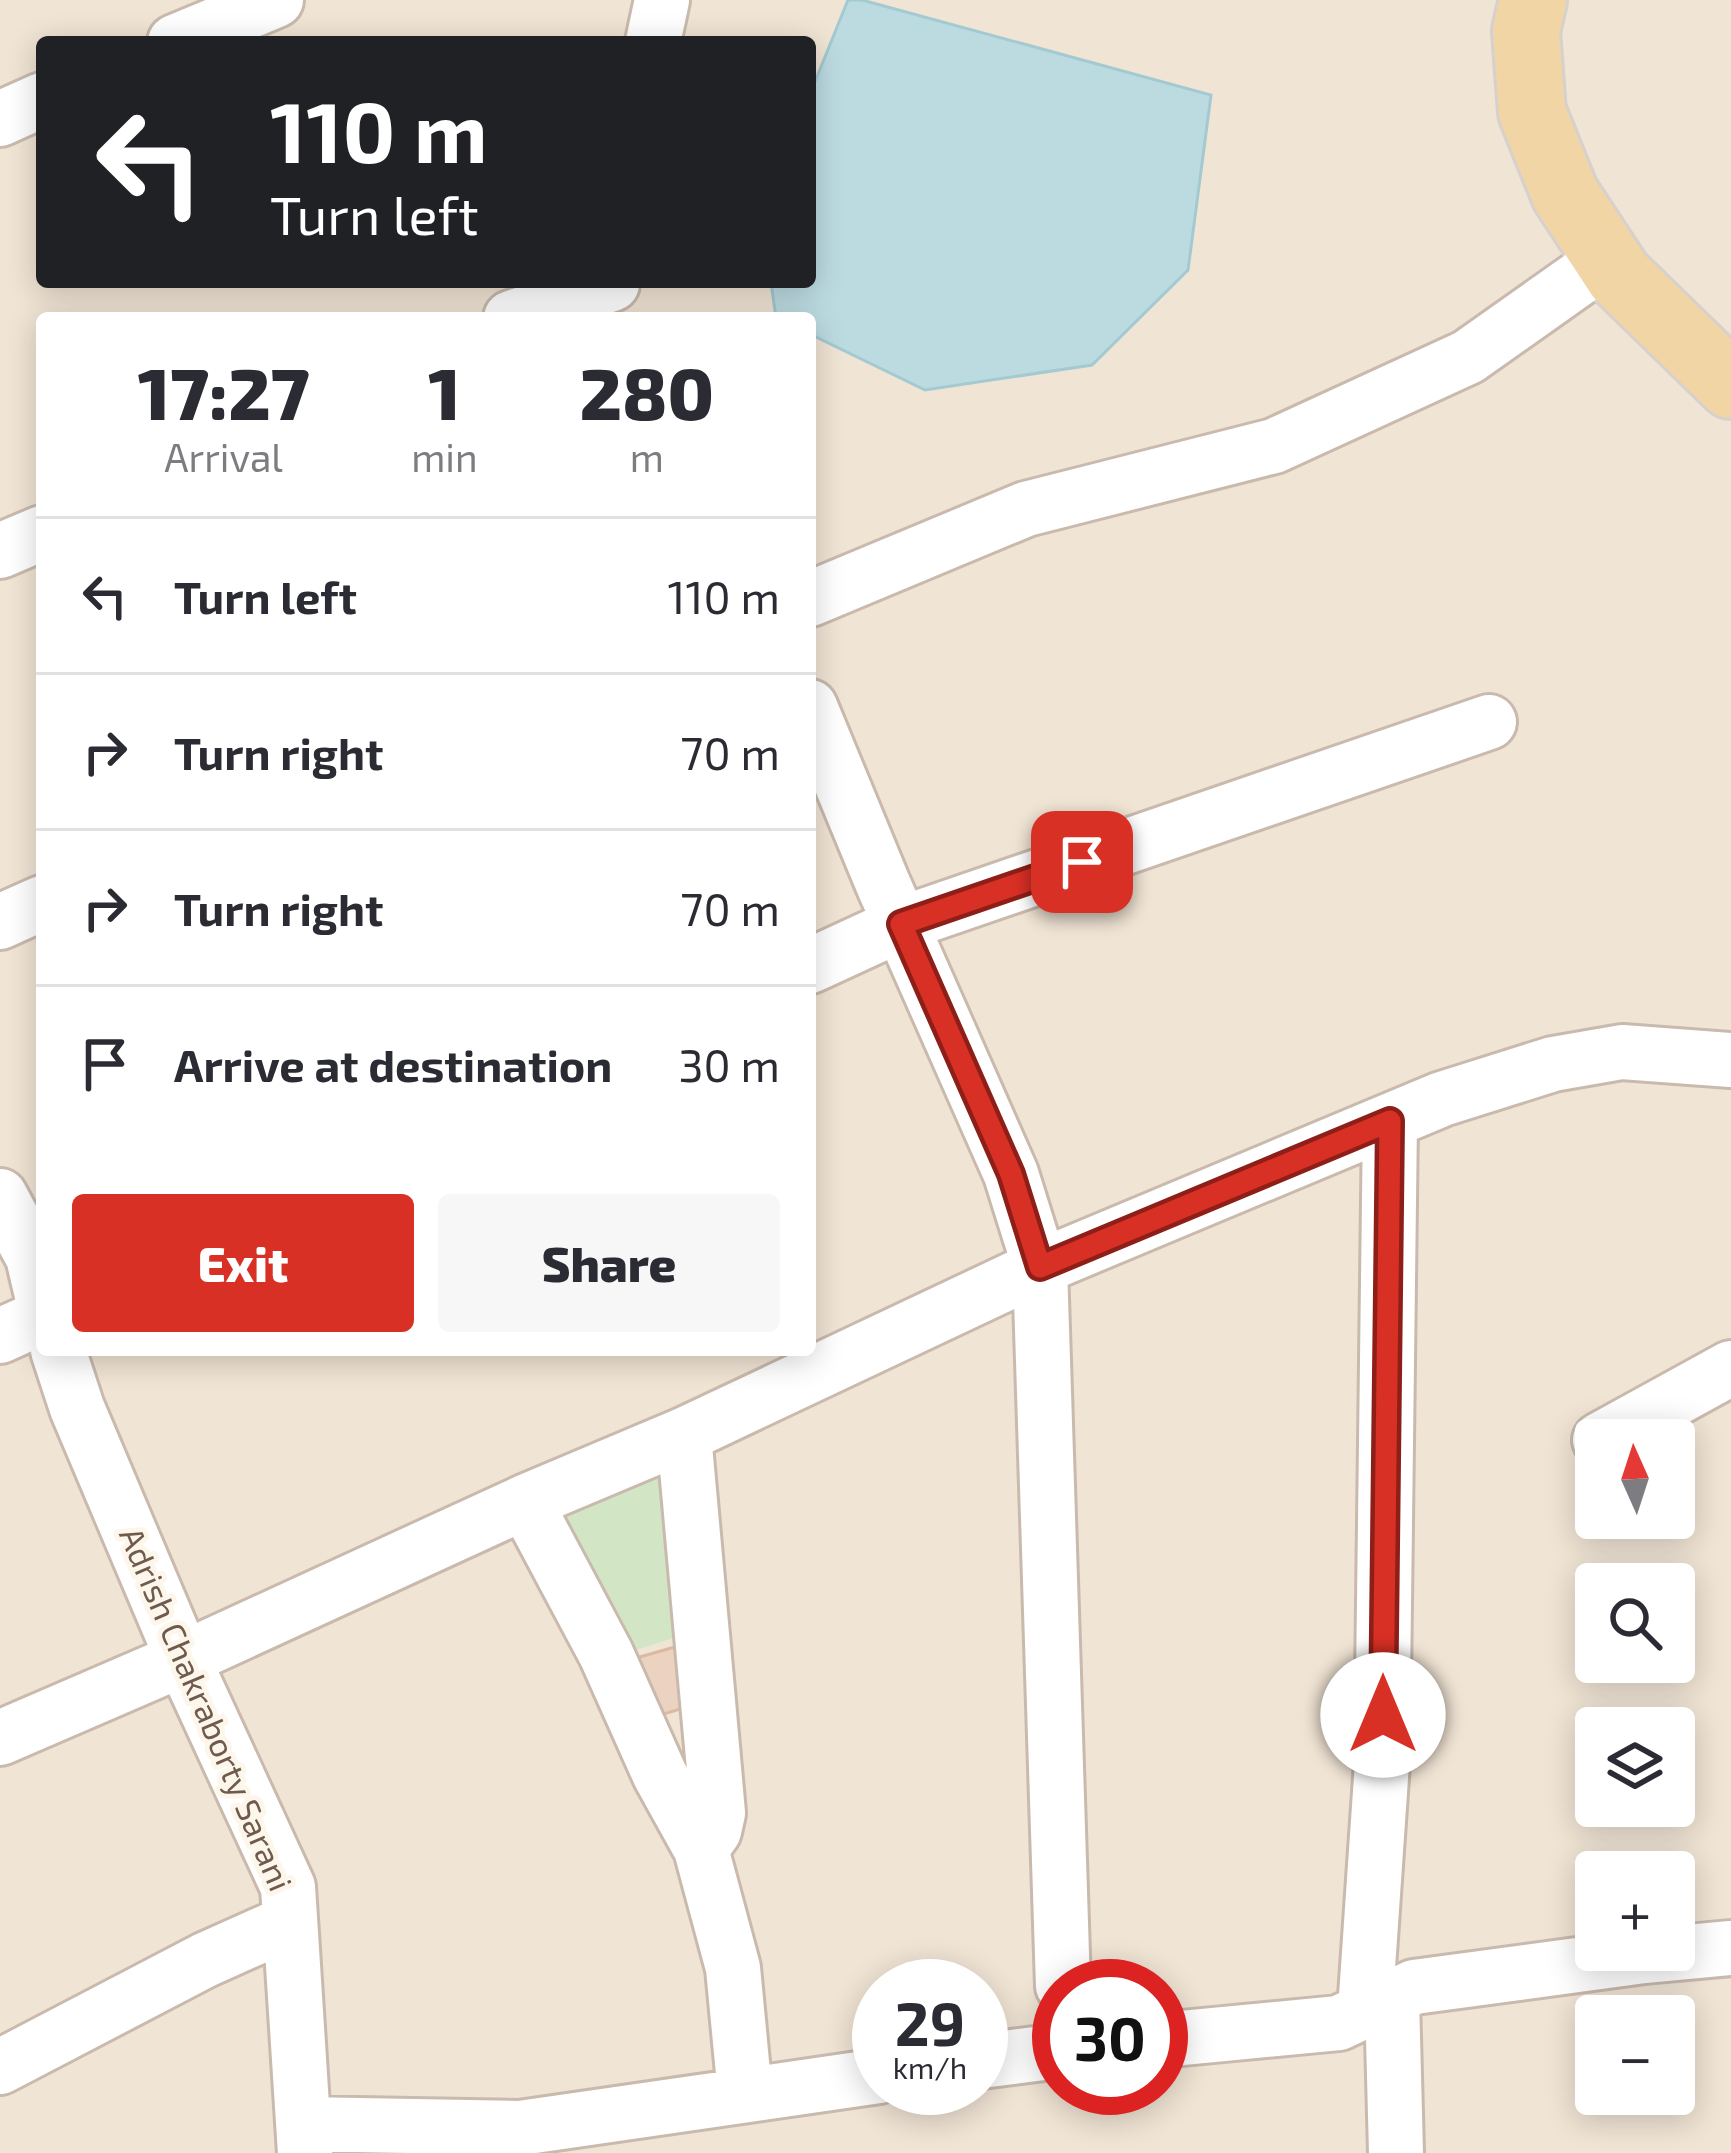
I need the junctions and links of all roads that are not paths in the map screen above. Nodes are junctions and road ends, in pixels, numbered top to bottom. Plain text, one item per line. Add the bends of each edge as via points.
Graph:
1 (276, 0) edge
2 (662, 0) edge
3 (1533, 0) edge
4 (190, 36) edge
5 (654, 36) edge
6 (36, 103) edge
7 (0, 118) edge
8 (1608, 258) junction
9 (616, 295) edge
10 (538, 312) edge
11 (1731, 385) edge
12 (36, 536) edge
13 (0, 551) edge
14 (816, 596) edge
15 (816, 721) edge
16 (1489, 722) dead end
17 (36, 906) edge
18 (0, 922) edge
19 (901, 924) junction
20 (816, 964) edge
21 (1731, 1060) edge
22 (1390, 1121) junction
23 (0, 1196) edge
24 (1040, 1267) junction
25 (36, 1269) edge
26 (36, 1320) edge
27 (0, 1336) edge
28 (60, 1356) edge
29 (1731, 1368) edge
30 (1639, 1419) edge
31 (684, 1435) junction
32 (525, 1502) junction
33 (183, 1659) junction
34 (0, 1738) edge
35 (701, 1850) junction
36 (290, 1922) junction
37 (1731, 1948) edge
38 (1063, 1959) edge
39 (1379, 2004) junction
40 (1188, 2037) edge
41 (0, 2067) edge
42 (852, 2079) edge
43 (745, 2094) junction
44 (304, 2139) edge
45 (1396, 2153) edge

1 - 4 street
2 - 5 street
3 - 8 main road via 1526,31 1532,112 1565,194
6 - 7 street
8 - 11 main road
8 - 14 street via 1468,357 1274,446 1026,509
9 - 10 street
12 - 13 street
15 - 19 street
16 - 19 street
17 - 18 street
19 - 20 street
19 - 24 street via 1011,1174
21 - 22 street via 1622,1052 1553,1064
22 - 24 street
22 - 39 street
23 - 25 street
24 - 31 street
24 - 38 street
26 - 27 street
28 - 33 street, Adrish Chakraborty Sarani
29 - 30 street
31 - 32 street
31 - 35 street via 718,1813
32 - 33 street
32 - 35 street
33 - 34 street
33 - 36 street, Adrish Chakraborty Sarani via 288,1887
35 - 43 street via 733,1968
36 - 41 street
36 - 44 street, Adrish Chakraborty Sarani
37 - 39 street via 1414,1987
39 - 40 street via 1339,2023
39 - 45 street
42 - 43 street
43 - 44 street via 520,2128

